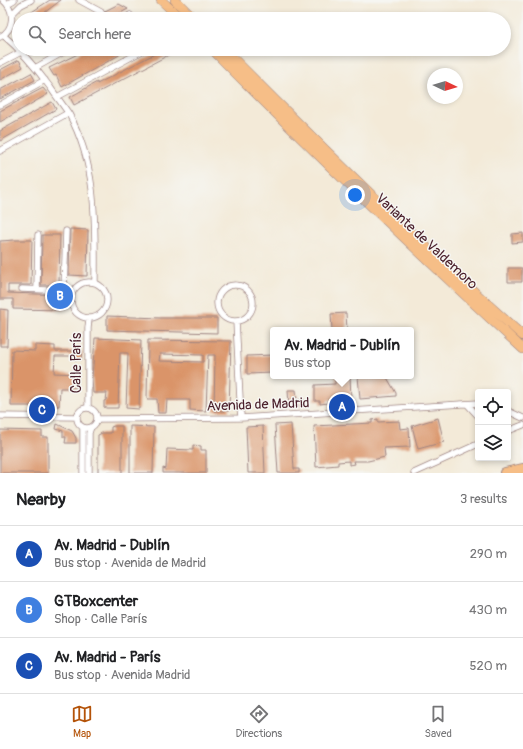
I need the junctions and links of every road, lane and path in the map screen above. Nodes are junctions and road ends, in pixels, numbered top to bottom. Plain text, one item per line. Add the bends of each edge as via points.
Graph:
1 (14, 0) edge
2 (31, 0) edge
3 (79, 0) edge
4 (161, 0) edge
5 (175, 0) edge
6 (5, 2) edge
7 (14, 12) edge
8 (101, 12) edge
9 (174, 12) edge
10 (187, 12) edge
11 (12, 14) joint
12 (2, 36) edge
13 (12, 44) edge
14 (13, 56) edge
15 (24, 56) edge
16 (56, 56) edge
17 (133, 56) edge
18 (219, 56) edge
19 (231, 56) edge
20 (0, 63) edge
21 (35, 68) junction
22 (45, 80) junction
23 (57, 97) junction
24 (0, 105) edge
25 (68, 113) junction
26 (0, 151) edge
27 (66, 231) dead end
28 (38, 235) dead end
29 (95, 283) junction
30 (22, 288) dead end
31 (37, 289) junction
32 (64, 290) junction
33 (73, 291) junction
34 (89, 318) junction
35 (236, 321) junction
36 (523, 336) edge
37 (523, 349) edge
38 (475, 403) edge
39 (467, 404) junction
40 (88, 408) junction
41 (511, 412) edge
42 (475, 413) edge
43 (0, 416) edge
44 (77, 418) junction
45 (242, 418) junction
46 (523, 418) edge
47 (97, 419) junction
48 (523, 425) edge
49 (91, 427) junction
50 (83, 428) junction
51 (511, 430) edge
52 (475, 445) edge
53 (523, 469) edge
54 (84, 473) edge
55 (89, 473) edge
56 (414, 473) edge
57 (505, 473) edge

1 - 6 street
2 - 7 street
3 - 8 street
4 - 9 main road
5 - 10 main road
6 - 11 street
11 - 12 street via 11,26
12 - 13 street
14 - 20 street
15 - 21 street
16 - 21 street
17 - 23 street
18 - 37 main road, Variante de Valdemoro via 354,191
19 - 36 main road, Variante de Valdemoro via 377,201
21 - 22 street
22 - 23 street
22 - 24 street
23 - 25 street
25 - 26 street
25 - 29 street via 84,152 92,184
27 - 32 street
28 - 31 street
29 - 33 street via 85,282
29 - 34 street via 104,290 106,306 100,315
30 - 31 street
31 - 32 street
32 - 33 street
33 - 34 street via 71,302 75,312 79,316
34 - 40 street, Calle París
35 - 35 street via 244,319 250,313 253,297 242,285 234,284 226,286 216,300 221,315 228,320
35 - 45 street
38 - 39 street, Avenida de Madrid
39 - 42 street
39 - 45 street, Avenida de Madrid
40 - 44 street via 82,409
40 - 47 street via 94,412
41 - 46 street
43 - 44 street
44 - 50 street via 78,424
45 - 47 street, Avenida de Madrid
47 - 49 street
48 - 51 street
49 - 50 street
49 - 55 street
50 - 54 street
52 - 56 street
53 - 57 highway

